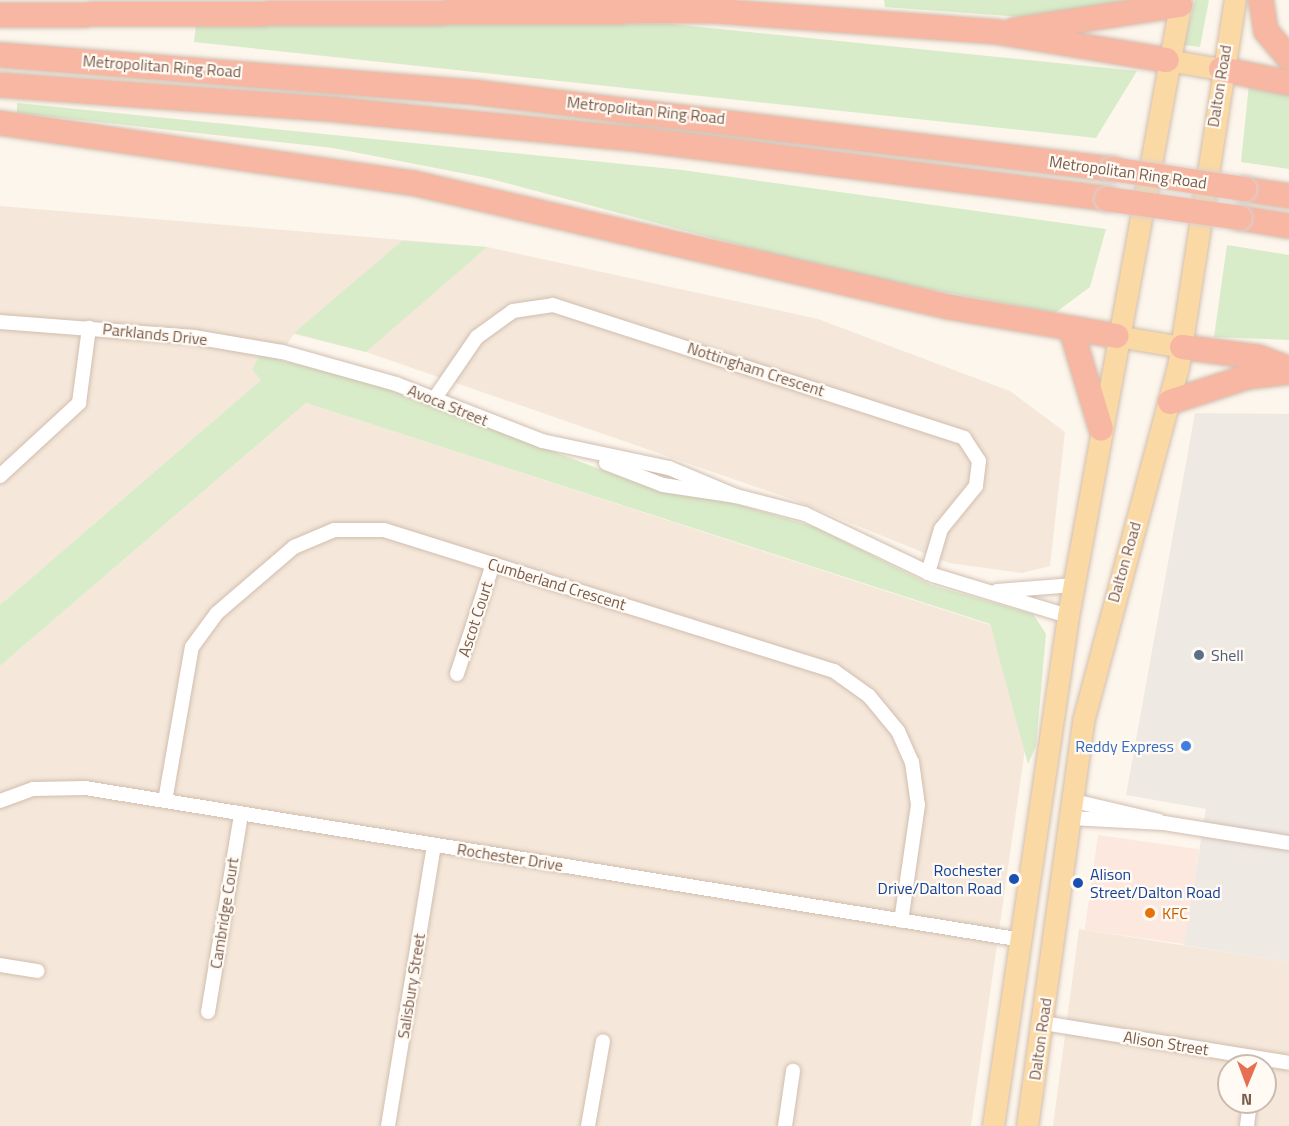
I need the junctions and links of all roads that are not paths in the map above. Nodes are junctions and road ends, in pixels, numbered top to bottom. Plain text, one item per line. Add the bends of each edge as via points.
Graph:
1 (1235, 0) edge
2 (1261, 0) edge
3 (1181, 2) edge
4 (0, 15) edge
5 (997, 32) junction
6 (0, 55) edge
7 (1289, 58) edge
8 (1167, 60) junction
9 (1221, 69) junction
10 (1289, 83) edge
11 (0, 85) edge
12 (0, 123) edge
13 (1289, 196) edge
14 (1289, 226) edge
15 (0, 322) edge
16 (89, 328) junction
17 (1071, 329) junction
18 (1117, 336) junction
19 (1182, 347) junction
20 (309, 359) joint
21 (1289, 371) edge
22 (435, 398) junction
23 (1170, 402) junction
24 (1101, 429) junction
25 (0, 476) edge
26 (493, 564) junction
27 (928, 573) junction
28 (1074, 585) junction
29 (988, 591) junction
30 (1068, 616) junction
31 (457, 674) dead end
32 (0, 801) edge
33 (165, 801) junction
34 (1041, 804) junction
35 (1072, 809) junction
36 (241, 814) junction
37 (1289, 843) edge
38 (434, 845) junction
39 (901, 921) junction
40 (1022, 940) junction
41 (0, 965) edge
42 (38, 971) dead end
43 (208, 1012) dead end
44 (1043, 1023) junction
45 (603, 1041) dead end
46 (1217, 1055) edge
47 (793, 1071) dead end
48 (388, 1126) edge
49 (588, 1126) edge
50 (785, 1126) edge
51 (993, 1126) edge
52 (1027, 1126) edge

1 - 9 main road, Dalton Road
2 - 7 highway via 1266,31
3 - 5 highway
3 - 8 main road, Dalton Road
4 - 5 highway via 714,11
5 - 8 highway
6 - 13 highway, Metropolitan Ring Road, bridge via 481,93 1112,169
8 - 9 main road
8 - 18 main road, Dalton Road
9 - 10 highway
9 - 19 main road, Dalton Road
11 - 14 highway, Metropolitan Ring Road, bridge via 601,136 1107,199
12 - 17 highway via 413,183 949,308
15 - 16 street, Parklands Drive
16 - 20 street, Parklands Drive via 234,342
16 - 25 street via 79,403
17 - 18 highway
17 - 24 highway
18 - 19 main road
18 - 24 main road, Dalton Road
19 - 21 highway via 1258,357
19 - 23 main road, Dalton Road
20 - 22 street, Avoca Street
21 - 23 highway via 1247,377
22 - 27 street, Avoca Street via 586,454 669,468 736,496 835,525
22 - 27 street, Nottingham Crescent via 454,363 477,338 513,311 553,305 964,438 979,461 975,486 941,529
23 - 35 main road, Dalton Road via 1106,623 1083,721
24 - 28 main road, Dalton Road
26 - 31 street, Ascot Court
26 - 33 street, Cumberland Crescent via 384,530 334,530 294,547 217,613 192,647
26 - 39 street, Cumberland Crescent via 834,670 869,696 898,731 912,762 917,794
27 - 29 street, Avoca Street
28 - 29 street, Avoca Street
28 - 30 main road, Dalton Road
29 - 30 street, Avoca Street
30 - 34 main road, Dalton Road
32 - 33 street, Rochester Drive via 55,786
33 - 36 street, Rochester Drive
34 - 35 main road
34 - 40 main road, Dalton Road
35 - 37 street
35 - 44 main road, Dalton Road
36 - 38 street, Rochester Drive
36 - 43 street, Cambridge Court
38 - 39 street, Rochester Drive
38 - 48 street, Salisbury Street
39 - 40 street, Rochester Drive
40 - 51 main road, Dalton Road
41 - 42 street
44 - 46 street, Alison Street
44 - 52 main road, Dalton Road
45 - 49 street
47 - 50 street

